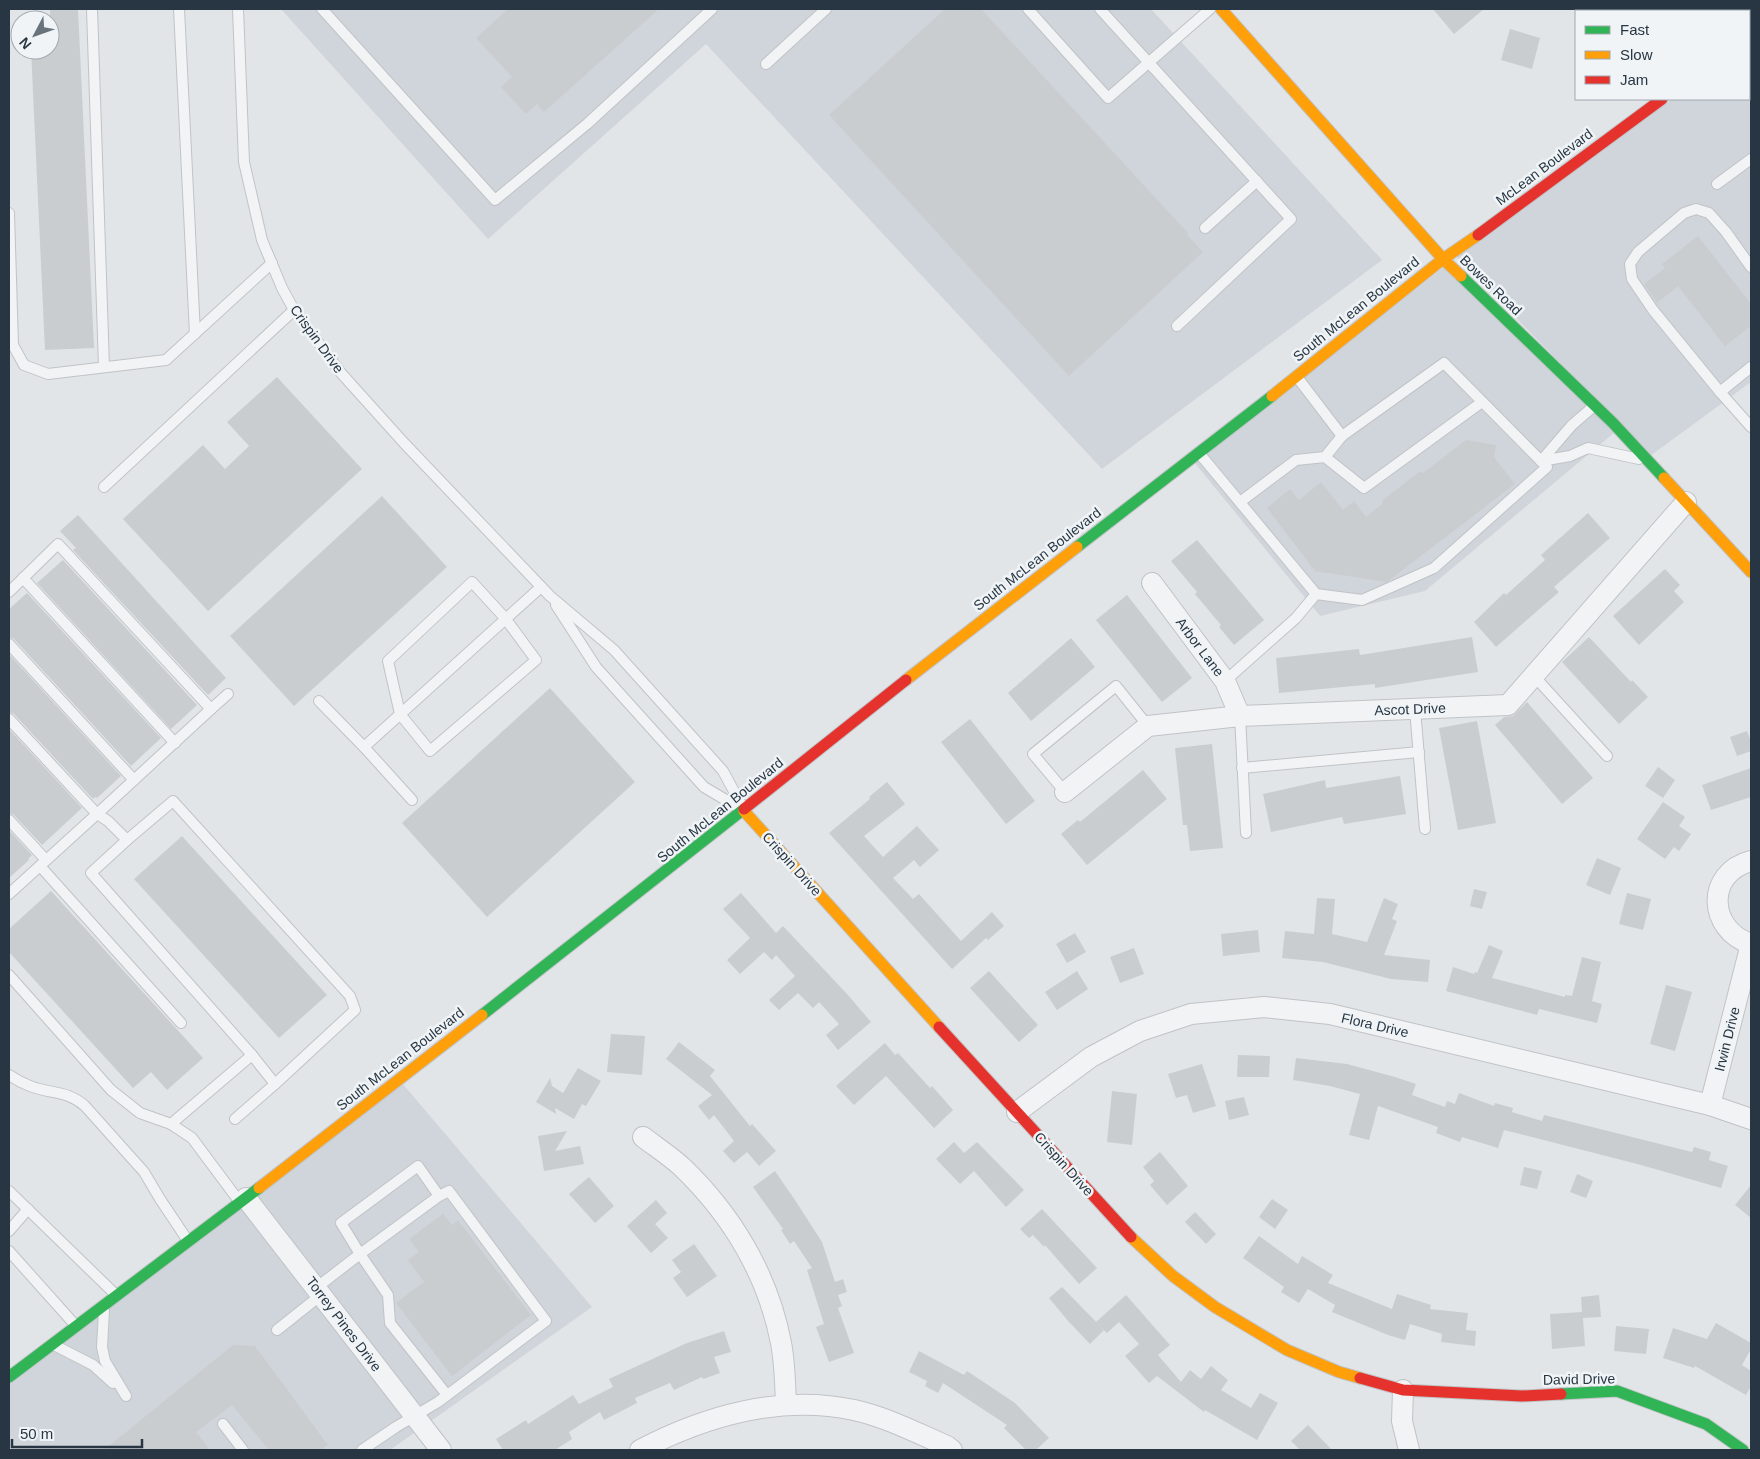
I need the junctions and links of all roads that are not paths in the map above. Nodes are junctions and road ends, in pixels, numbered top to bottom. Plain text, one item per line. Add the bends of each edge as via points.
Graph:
1 (92, 9) edge
2 (179, 9) edge
3 (238, 9) edge
4 (322, 9) edge
5 (712, 9) edge
6 (826, 9) edge
7 (1028, 9) edge
8 (1210, 9) edge
9 (1221, 9) edge
10 (1102, 11) edge
11 (1149, 62) junction
12 (766, 64) dead end
13 (1661, 100) edge
14 (1751, 159) edge
15 (1257, 182) junction
16 (1717, 184) dead end
17 (9, 213) edge
18 (1205, 228) dead end
19 (1443, 259) junction
20 (272, 263) junction
21 (1751, 268) edge
22 (294, 310) junction
23 (1177, 326) dead end
24 (195, 334) junction
25 (104, 367) junction
26 (1751, 367) edge
27 (1296, 377) junction
28 (1720, 392) junction
29 (1482, 402) junction
30 (1595, 406) junction
31 (1751, 427) edge
32 (1342, 436) junction
33 (1199, 453) junction
34 (1325, 457) junction
35 (1541, 461) junction
36 (1648, 461) junction
37 (104, 487) dead end
38 (1240, 502) junction
39 (1686, 502) junction
40 (1751, 572) edge
41 (23, 578) junction
42 (1152, 583) dead end
43 (541, 587) junction
44 (9, 592) edge
45 (1316, 594) junction
46 (550, 596) junction
47 (505, 618) junction
48 (9, 644) edge
49 (1534, 676) junction
50 (1225, 681) junction
51 (228, 694) dead end
52 (319, 701) dead end
53 (211, 709) junction
54 (1415, 709) junction
55 (400, 714) junction
56 (1240, 716) junction
57 (9, 719) edge
58 (1148, 726) junction
59 (175, 743) junction
60 (364, 747) junction
61 (1419, 752) junction
62 (1607, 756) dead end
63 (1242, 768) junction
64 (134, 780) junction
65 (1064, 792) joint
66 (412, 800) dead end
67 (744, 810) junction
68 (97, 814) junction
69 (9, 820) edge
70 (1425, 829) dead end
71 (1246, 833) dead end
72 (126, 840) junction
73 (1751, 861) edge
74 (43, 863) junction
75 (9, 894) edge
76 (1751, 944) edge
77 (9, 975) edge
78 (181, 1023) dead end
79 (252, 1055) junction
80 (9, 1075) edge
81 (274, 1084) junction
82 (1710, 1105) junction
83 (1017, 1112) junction
84 (235, 1119) dead end
85 (1751, 1119) edge
86 (171, 1124) junction
87 (643, 1137) dead end
88 (9, 1191) edge
89 (439, 1196) junction
90 (243, 1200) junction
91 (28, 1209) junction
92 (9, 1232) edge
93 (188, 1241) junction
94 (9, 1251) edge
95 (360, 1254) junction
96 (319, 1291) junction
97 (117, 1296) junction
98 (105, 1305) junction
99 (76, 1326) junction
100 (277, 1330) dead end
101 (52, 1344) junction
102 (9, 1377) edge
103 (1402, 1390) junction
104 (447, 1395) junction
105 (786, 1404) junction
106 (414, 1416) junction
107 (223, 1424) dead end
108 (243, 1450) edge
109 (362, 1450) edge
110 (441, 1450) edge
111 (640, 1450) edge
112 (952, 1450) edge
113 (1409, 1450) edge
114 (1743, 1450) edge

1 - 25 lane
2 - 24 lane
3 - 20 lane, Crispin Drive via 244,162 262,240
4 - 5 lane via 495,200 588,124
6 - 12 lane
7 - 11 lane via 1108,98
8 - 11 lane
9 - 19 main road, Bowes Road
10 - 11 lane
11 - 15 lane
13 - 19 main road, McLean Boulevard
14 - 16 lane
15 - 18 lane
15 - 23 lane via 1291,220
17 - 25 lane via 13,345 24,365 48,374
19 - 27 main road, South McLean Boulevard
19 - 30 main road, Bowes Road
20 - 22 lane, Crispin Drive
20 - 24 lane
21 - 28 lane via 1710,213 1696,209 1684,213 1638,252 1630,264 1632,279 1653,310
22 - 37 lane
22 - 43 lane, Crispin Drive via 341,373
24 - 25 lane via 166,360
26 - 28 lane
27 - 32 lane
27 - 33 main road, South McLean Boulevard
28 - 31 lane
29 - 32 lane via 1444,363
29 - 34 lane via 1364,488
29 - 35 lane
30 - 35 lane via 1572,425
30 - 36 main road, Bowes Road
32 - 34 lane
33 - 38 lane
33 - 67 main road, South McLean Boulevard
34 - 38 lane via 1296,460
35 - 36 lane via 1570,456 1588,448
35 - 45 lane via 1547,467 1434,568 1362,600
36 - 39 main road, Bowes Road
38 - 45 lane
39 - 40 main road, Bowes Road
39 - 49 street, Ascot Drive
41 - 44 lane
41 - 53 lane via 58,544
41 - 59 lane
42 - 50 street, Arbor Lane
43 - 46 lane, Crispin Drive
43 - 47 lane
45 - 50 lane via 1296,618
46 - 67 lane, Crispin Drive via 620,657 723,771
46 - 67 lane, Crispin Drive via 596,667 704,787
47 - 55 lane
47 - 55 lane via 472,582 388,661
47 - 55 lane via 536,660 430,750
48 - 64 lane
49 - 54 street, Ascot Drive via 1508,705
49 - 62 lane
50 - 56 street, Arbor Lane
51 - 53 lane
52 - 60 lane
53 - 59 lane
54 - 56 street, Ascot Drive
54 - 61 lane
55 - 60 lane
56 - 58 street, Ascot Drive
56 - 63 lane
57 - 68 lane
58 - 65 street
58 - 65 lane via 1116,686 1032,754
59 - 64 lane
60 - 66 lane
61 - 63 lane
61 - 70 lane
63 - 71 lane
64 - 68 lane
67 - 83 main road, Crispin Drive
67 - 90 main road, South McLean Boulevard
68 - 72 lane
68 - 74 lane
69 - 74 lane
72 - 79 lane via 91,873
72 - 81 lane via 173,801 350,996 354,1010
73 - 76 street, Irwin Drive via 1731,871 1720,888 1718,898 1718,908 1726,927 1741,941
74 - 75 lane
74 - 78 lane
76 - 82 street, Irwin Drive
77 - 86 lane via 111,1090 140,1114
79 - 81 lane
79 - 86 lane
80 - 93 lane via 31,1087 76,1098 144,1172
81 - 84 lane
82 - 83 street, Flora Drive via 1330,1014 1264,1007 1191,1014 1140,1031 1091,1057
82 - 85 street, Flora Drive
83 - 103 main road, Crispin Drive via 1129,1235 1173,1276 1215,1307 1287,1350 1339,1372
86 - 90 lane via 192,1138
87 - 105 street via 680,1166 709,1195 748,1251 774,1312 782,1345
88 - 91 lane
89 - 95 lane
89 - 95 lane via 418,1166 341,1223
89 - 104 lane via 449,1192 546,1321
90 - 93 main road, South McLean Boulevard
90 - 96 street, Torrey Pines Drive
91 - 92 lane
91 - 97 lane
93 - 97 main road, South McLean Boulevard
94 - 99 lane
95 - 96 lane
95 - 104 lane via 388,1296 390,1323
96 - 100 lane
96 - 106 street, Torrey Pines Drive
97 - 98 main road, South McLean Boulevard
98 - 99 main road, South McLean Boulevard
98 - 101 lane via 102,1347 105,1361 126,1396 93,1365
99 - 101 main road, South McLean Boulevard
101 - 102 main road, South McLean Boulevard
103 - 113 street via 1402,1421
103 - 114 main road, David Drive via 1522,1396 1616,1391 1706,1424
104 - 106 lane
105 - 111 street via 714,1419
105 - 112 street via 854,1410 895,1423
106 - 109 lane
106 - 110 street, Torrey Pines Drive
107 - 108 lane

